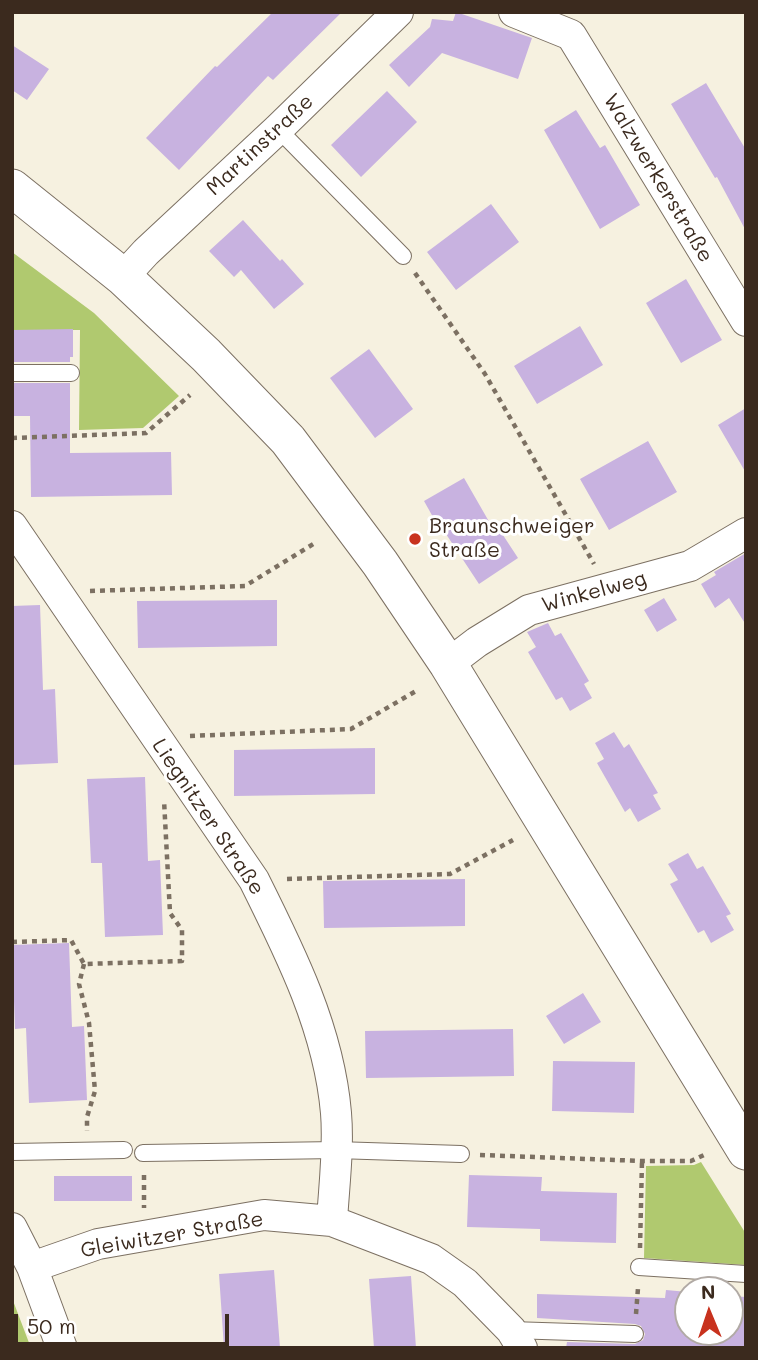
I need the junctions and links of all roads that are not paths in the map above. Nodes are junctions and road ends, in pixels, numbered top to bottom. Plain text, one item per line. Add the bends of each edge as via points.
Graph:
1 (398, 12) edge
2 (514, 12) edge
3 (575, 23) edge
4 (278, 129) junction
5 (12, 188) edge
6 (403, 256) road end
7 (124, 277) junction
8 (746, 321) edge
9 (12, 373) edge
10 (71, 373) dead end
11 (12, 526) edge
12 (746, 533) edge
13 (448, 664) junction
14 (124, 1150) dead end
15 (336, 1150) junction
16 (746, 1151) edge
17 (12, 1152) edge
18 (143, 1153) road end
19 (461, 1154) road end
20 (332, 1221) junction
21 (12, 1228) edge
22 (32, 1267) junction
23 (639, 1267) dead end
24 (746, 1274) edge
25 (635, 1334) dead end
26 (517, 1339) edge
27 (62, 1348) edge

1 - 4 street, Martinstraße
2 - 3 street, Walzwerkerstraße
3 - 8 street, Walzwerkerstraße
4 - 6 lane
4 - 7 street, Martinstraße
5 - 7 street
7 - 13 street via 288,440
9 - 10 lane
11 - 15 street, Liegnitzer Straße via 254,880 285,941 324,1043 336,1113
12 - 13 street, Winkelweg via 690,566 528,610
13 - 16 street
14 - 17 lane
15 - 18 lane
15 - 19 lane
15 - 20 street, Liegnitzer Straße
20 - 22 street, Gleiwitzer Straße via 264,1215 98,1244
20 - 26 street, Gleiwitzer Straße via 431,1259 465,1283
21 - 22 street
22 - 27 street
23 - 24 lane
25 - 26 lane

